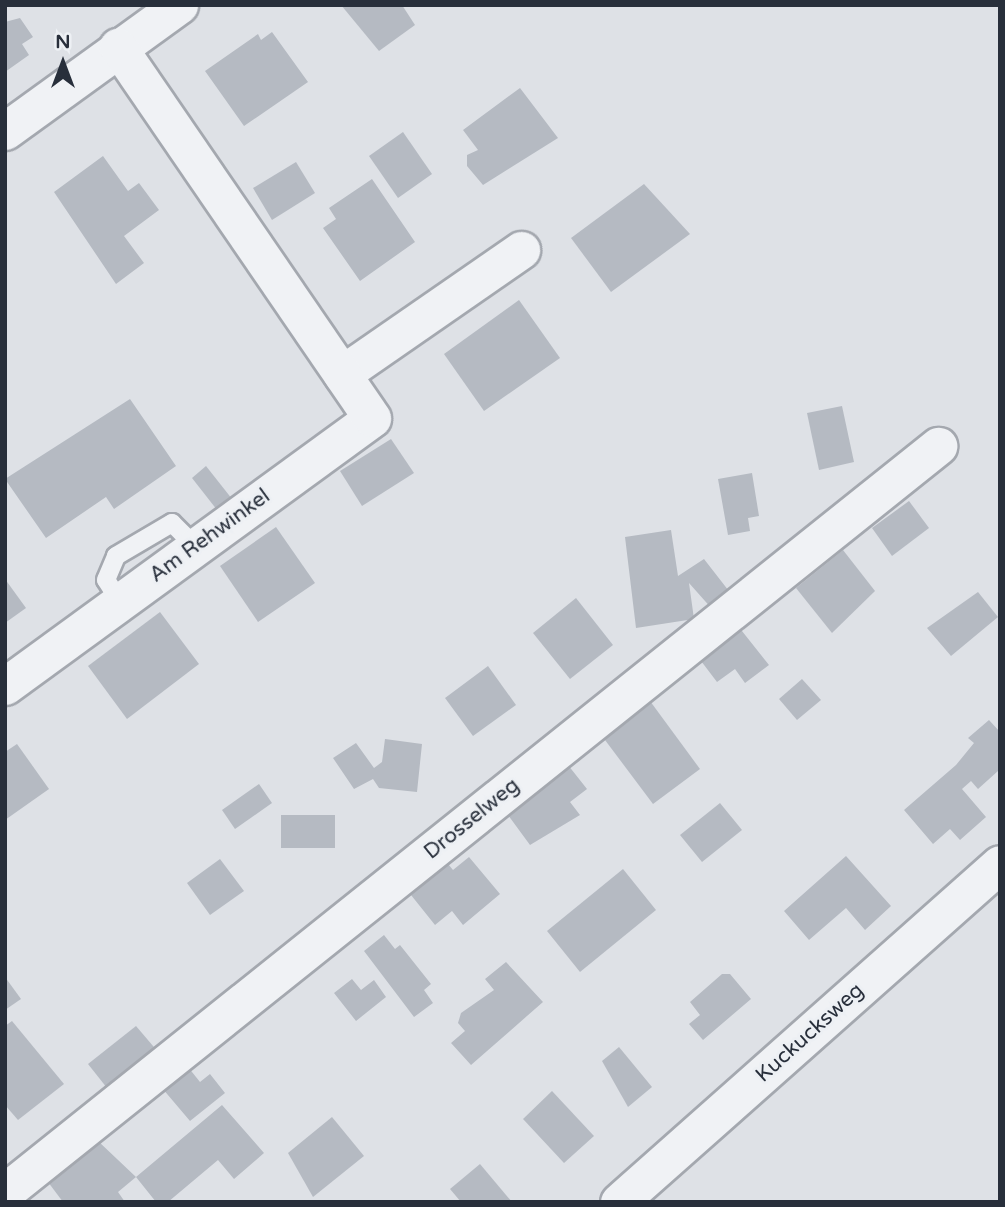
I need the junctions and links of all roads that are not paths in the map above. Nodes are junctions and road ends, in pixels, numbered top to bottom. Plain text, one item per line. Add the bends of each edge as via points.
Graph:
1 (179, 5) edge
2 (118, 47) junction
3 (5, 131) edge
4 (521, 250) dead end
5 (342, 373) junction
6 (939, 446) dead end
7 (5, 686) edge
8 (1000, 864) edge
9 (5, 1192) edge
10 (619, 1202) edge

1 - 2 street
2 - 3 street
2 - 5 street, Am Rehwinkel
4 - 5 street
5 - 7 street, Am Rehwinkel via 372,418
6 - 9 street, Drosselweg
8 - 10 street, Kuckucksweg

